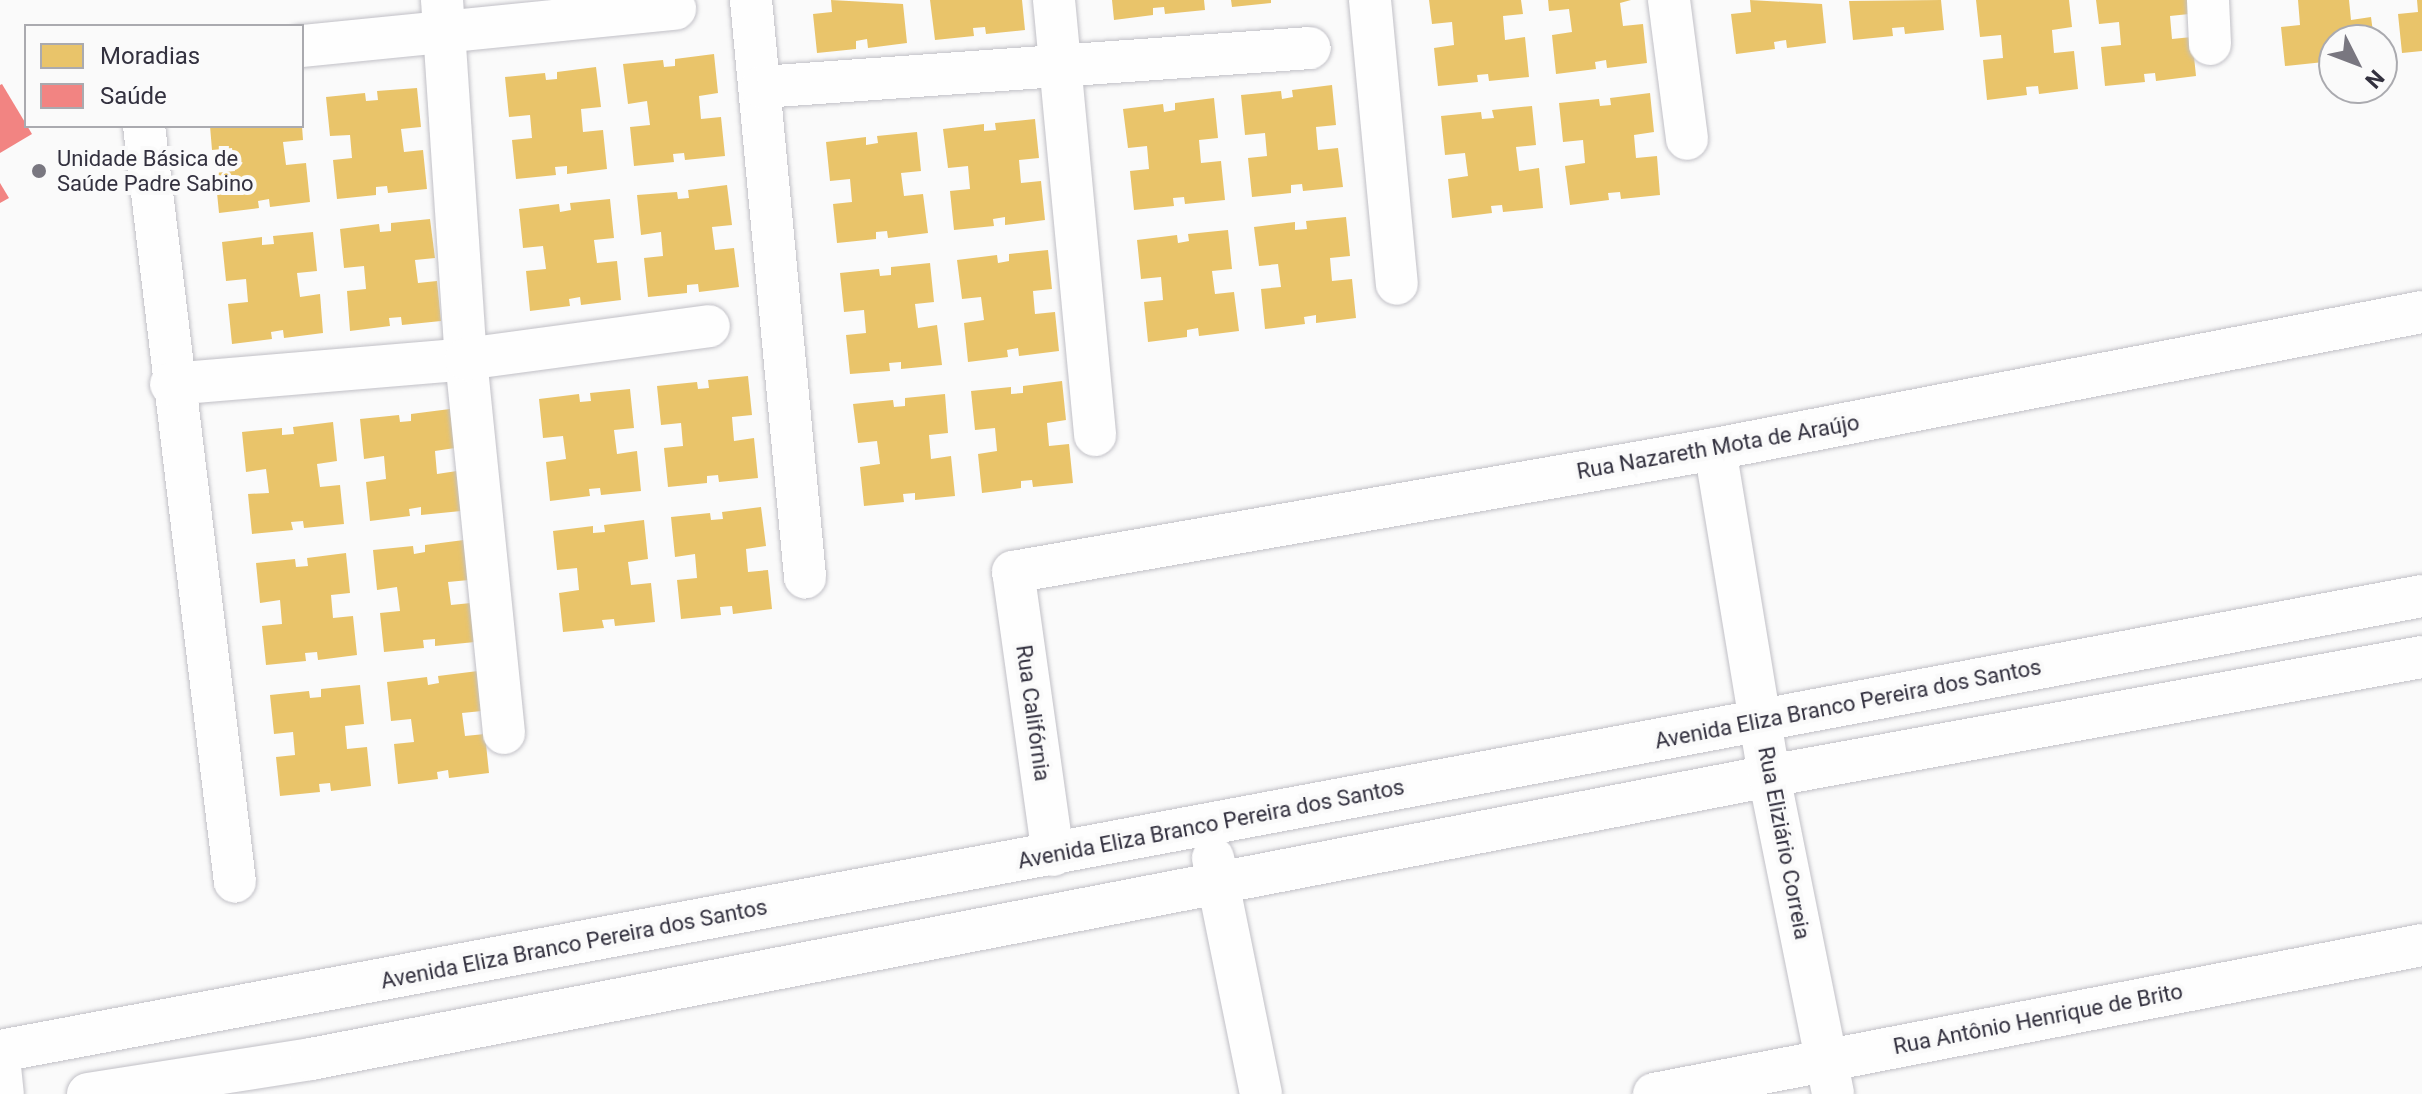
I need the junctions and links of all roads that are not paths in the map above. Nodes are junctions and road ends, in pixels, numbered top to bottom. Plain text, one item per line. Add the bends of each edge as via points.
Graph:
1 (751, 0) edge
2 (1054, 0) edge
3 (1370, 0) edge
4 (1669, 0) edge
5 (2208, 0) edge
6 (675, 9) dead end
7 (443, 16) edge
8 (2210, 44) dead end
9 (304, 46) edge
10 (1310, 48) dead end
11 (1063, 69) junction
12 (762, 87) junction
13 (144, 128) edge
14 (1687, 139) dead end
15 (1397, 284) dead end
16 (2422, 312) edge
17 (709, 326) dead end
18 (466, 359) junction
19 (171, 384) junction
20 (1095, 435) dead end
21 (1715, 449) junction
22 (1013, 572) joint
23 (805, 577) dead end
24 (2422, 596) edge
25 (2422, 657) edge
26 (1761, 720) junction
27 (504, 733) dead end
28 (1769, 776) junction
29 (1210, 825) junction
30 (1053, 855) junction
31 (235, 882) dead end
32 (1216, 884) junction
33 (2422, 945) edge
34 (0, 1051) edge
35 (0, 1067) edge
36 (1830, 1077) edge
37 (3, 1094) edge
38 (88, 1094) edge
39 (1261, 1094) edge
40 (1654, 1094) edge

1 - 12 street
2 - 11 street
3 - 15 street
4 - 14 street
5 - 8 street
6 - 7 street
7 - 9 street
7 - 18 street
10 - 11 street
11 - 12 street
11 - 20 street
12 - 23 street
13 - 19 street
16 - 21 street, Rua Nazareth Mota de Araújo
17 - 18 street
18 - 19 street
18 - 27 street
19 - 31 street
21 - 22 street, Rua Nazareth Mota de Araújo
21 - 26 street, Rua Eliziário Correia
22 - 30 street, Rua Califórnia
24 - 26 street, Avenida Eliza Branco Pereira dos Santos
25 - 28 street
26 - 28 street, Rua Eliziário Correia
26 - 29 street, Avenida Eliza Branco Pereira dos Santos
28 - 32 street
28 - 36 street, Rua Eliziário Correia
29 - 30 street, Avenida Eliza Branco Pereira dos Santos
29 - 32 street
30 - 34 street, Avenida Eliza Branco Pereira dos Santos
32 - 38 street via 311,1059
32 - 39 street
33 - 36 street, Rua Antônio Henrique de Brito
35 - 37 street
36 - 40 street, Rua Antônio Henrique de Brito

